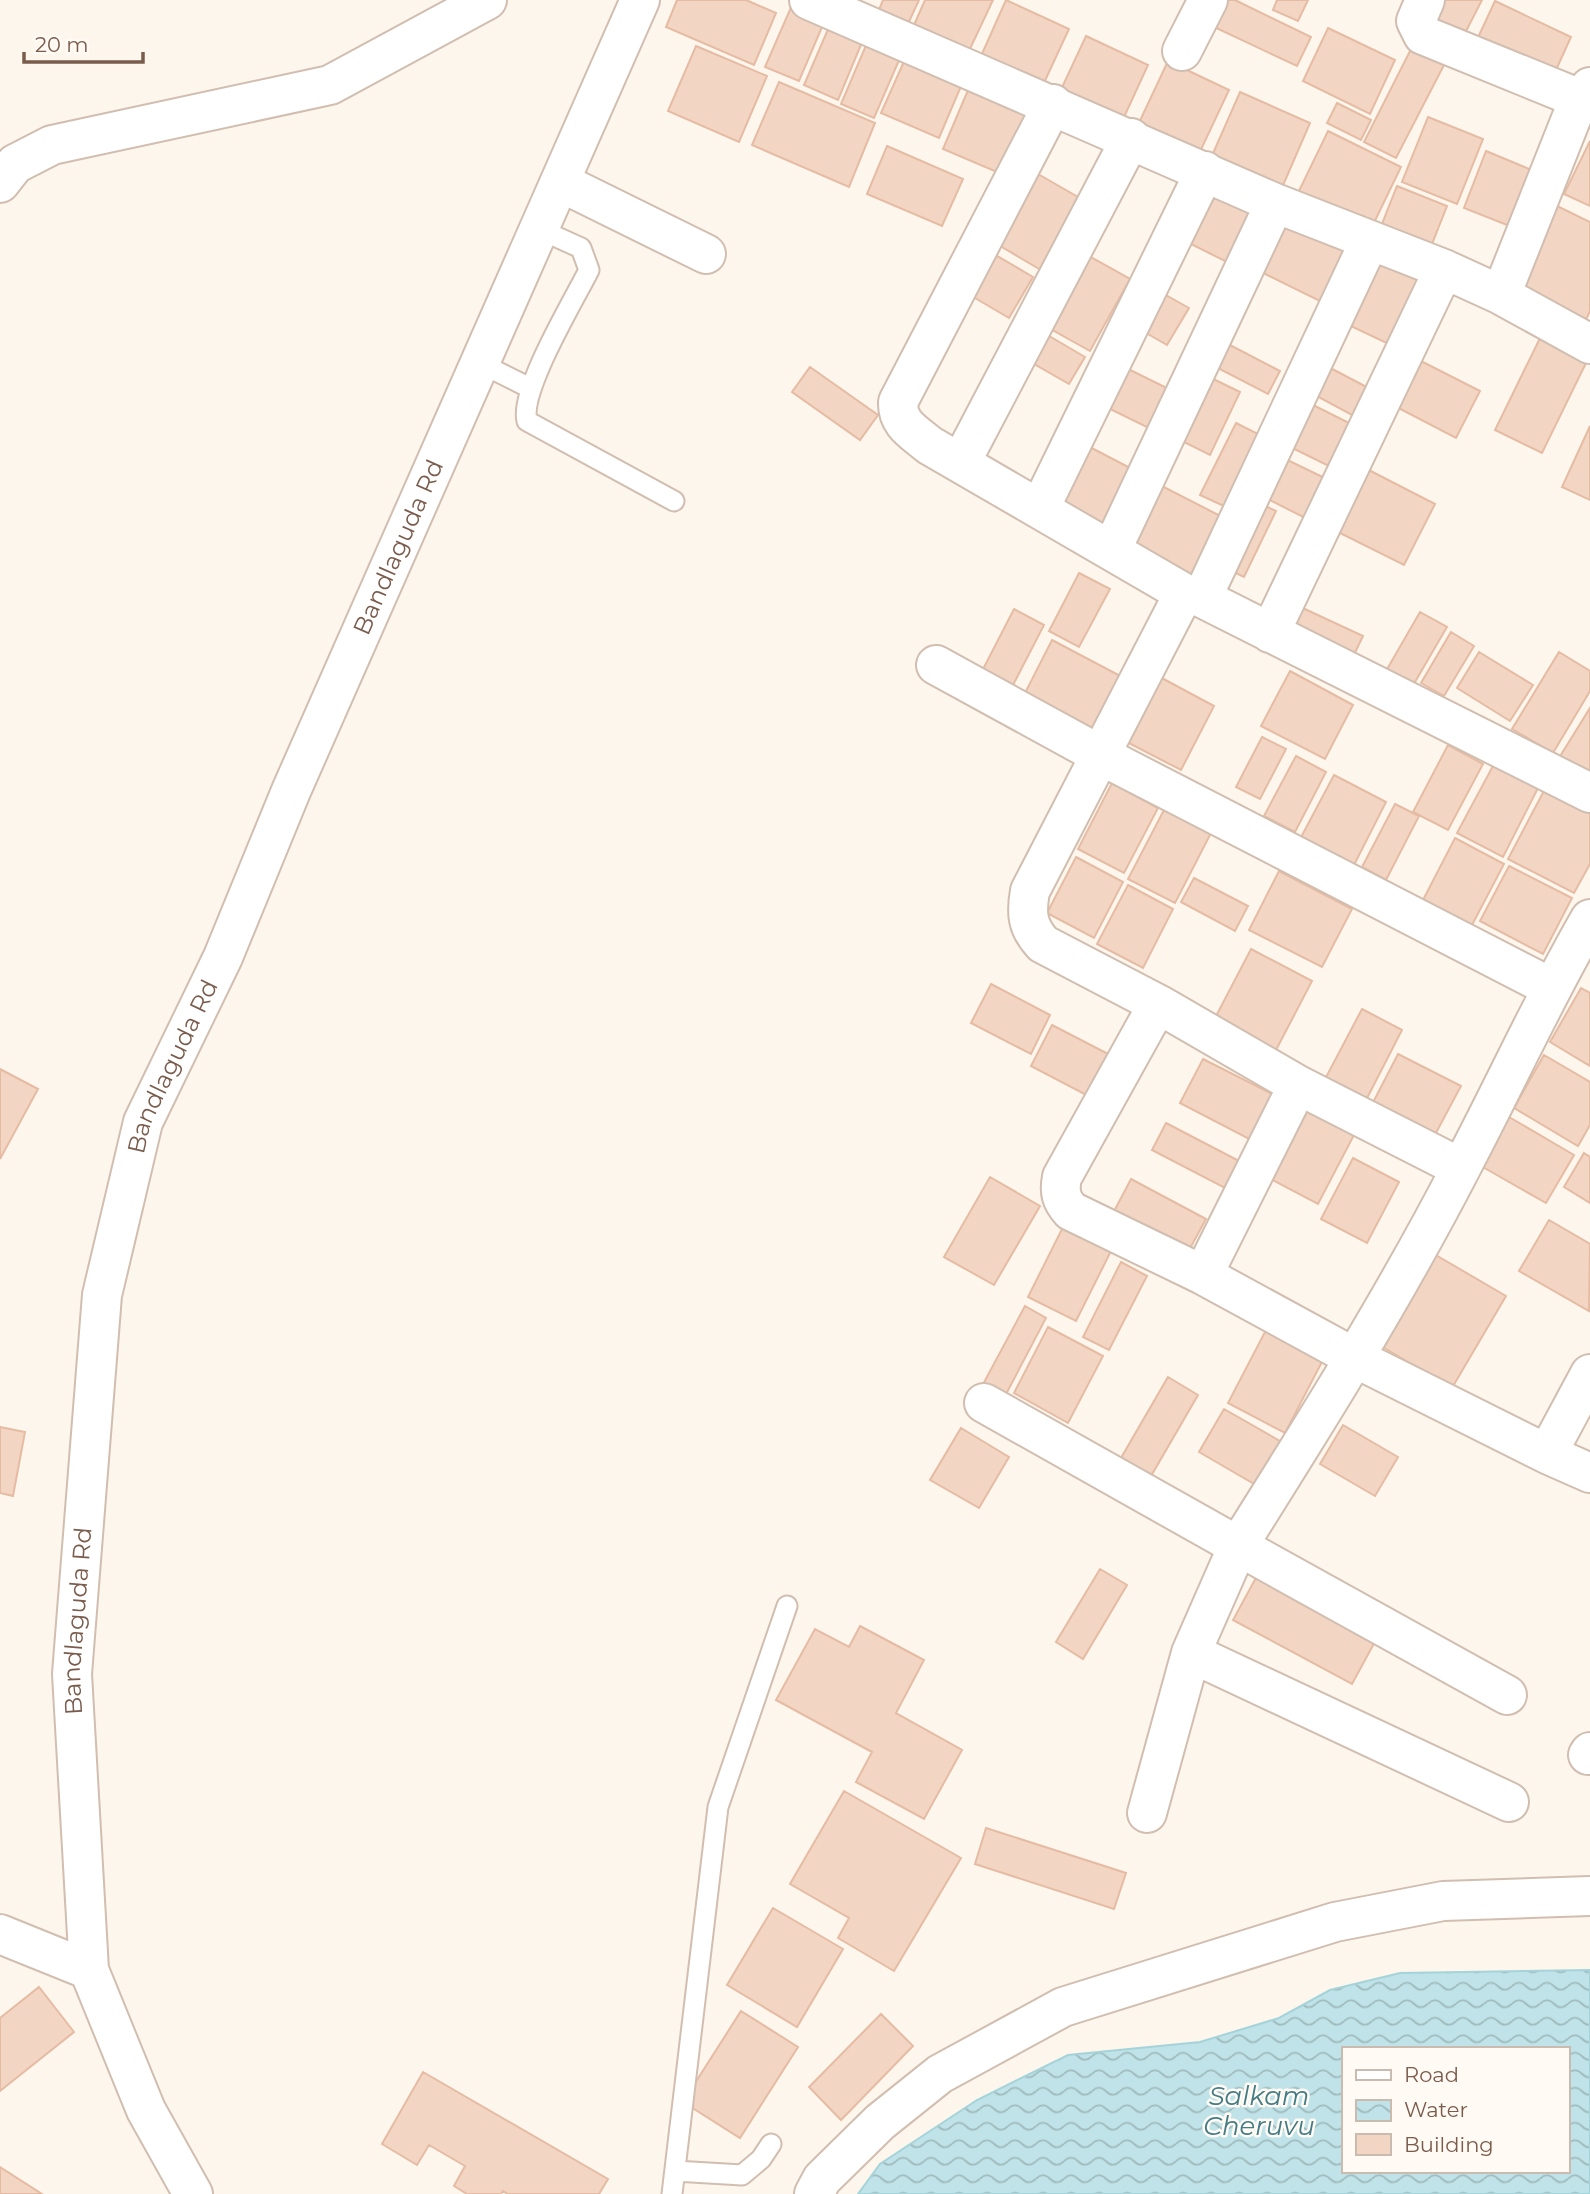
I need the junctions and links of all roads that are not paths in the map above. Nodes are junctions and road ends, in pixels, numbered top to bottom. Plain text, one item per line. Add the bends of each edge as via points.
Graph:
1 (486, 0) edge
2 (640, 0) edge
3 (809, 0) edge
4 (1208, 0) edge
5 (1425, 0) edge
6 (1181, 51) dead end
7 (1588, 97) edge
8 (1053, 104) junction
9 (1131, 138) junction
10 (1205, 171) junction
11 (560, 182) junction
12 (0, 183) edge
13 (1275, 203) junction
14 (539, 229) junction
15 (1370, 240) junction
16 (706, 254) dead end
17 (1444, 269) junction
18 (1501, 295) junction
19 (1590, 344) edge
20 (480, 363) junction
21 (530, 387) junction
22 (961, 462) junction
23 (674, 501) dead end
24 (1040, 508) junction
25 (1112, 549) junction
26 (1193, 595) junction
27 (1270, 634) junction
28 (936, 665) dead end
29 (1102, 756) junction
30 (1590, 793) edge
31 (1590, 919) edge
32 (1550, 987) junction
33 (1158, 1004) junction
34 (1298, 1085) junction
35 (1461, 1168) junction
36 (1203, 1275) junction
37 (1357, 1359) junction
38 (1590, 1374) edge
39 (984, 1403) dead end
40 (1546, 1454) junction
41 (1590, 1473) edge
42 (1238, 1546) junction
43 (787, 1606) dead end
44 (1191, 1654) junction
45 (1507, 1695) dead end
46 (1508, 1802) dead end
47 (1147, 1813) dead end
48 (1590, 1896) edge
49 (0, 1934) edge
50 (89, 1970) junction
51 (771, 2144) dead end
52 (675, 2171) junction
53 (193, 2194) edge
54 (672, 2194) edge
55 (814, 2194) edge

1 - 12 street via 330,85 52,145 15,164
2 - 11 street, Bandlaguda Rd
3 - 8 street
4 - 6 street
5 - 7 street via 1416,21 1423,35
7 - 18 street via 1577,104
8 - 9 street
8 - 22 street via 898,402 903,424
9 - 10 street
9 - 22 street
10 - 13 street
10 - 24 street
11 - 14 street, Bandlaguda Rd
11 - 16 street
13 - 15 street
13 - 25 street
14 - 20 street, Bandlaguda Rd
14 - 21 lane via 581,248 589,270
15 - 17 street
15 - 26 street
17 - 18 street
17 - 27 street
18 - 19 street
20 - 21 lane
20 - 50 street, Bandlaguda Rd via 223,957 143,1122 102,1295 72,1674
21 - 23 lane via 524,409 527,421
22 - 24 street
24 - 25 street
25 - 26 street
26 - 27 street
26 - 29 street
27 - 30 street
28 - 29 street
29 - 32 street
29 - 33 street via 1030,891 1031,931 1043,944
31 - 32 street
32 - 35 street
33 - 34 street
33 - 36 street via 1059,1189 1071,1211
34 - 35 street
34 - 36 street
35 - 37 street
36 - 37 street
37 - 40 street
37 - 42 street
38 - 40 street
39 - 42 street
40 - 41 street
42 - 44 street
42 - 45 street
43 - 52 lane via 718,1807
44 - 46 street
44 - 47 street
48 - 55 street via 1443,1901 1335,1922 1063,2007 940,2074 880,2122 822,2179
49 - 50 street
50 - 53 street, Bandlaguda Rd via 146,2110
51 - 52 lane via 742,2175
52 - 54 lane

